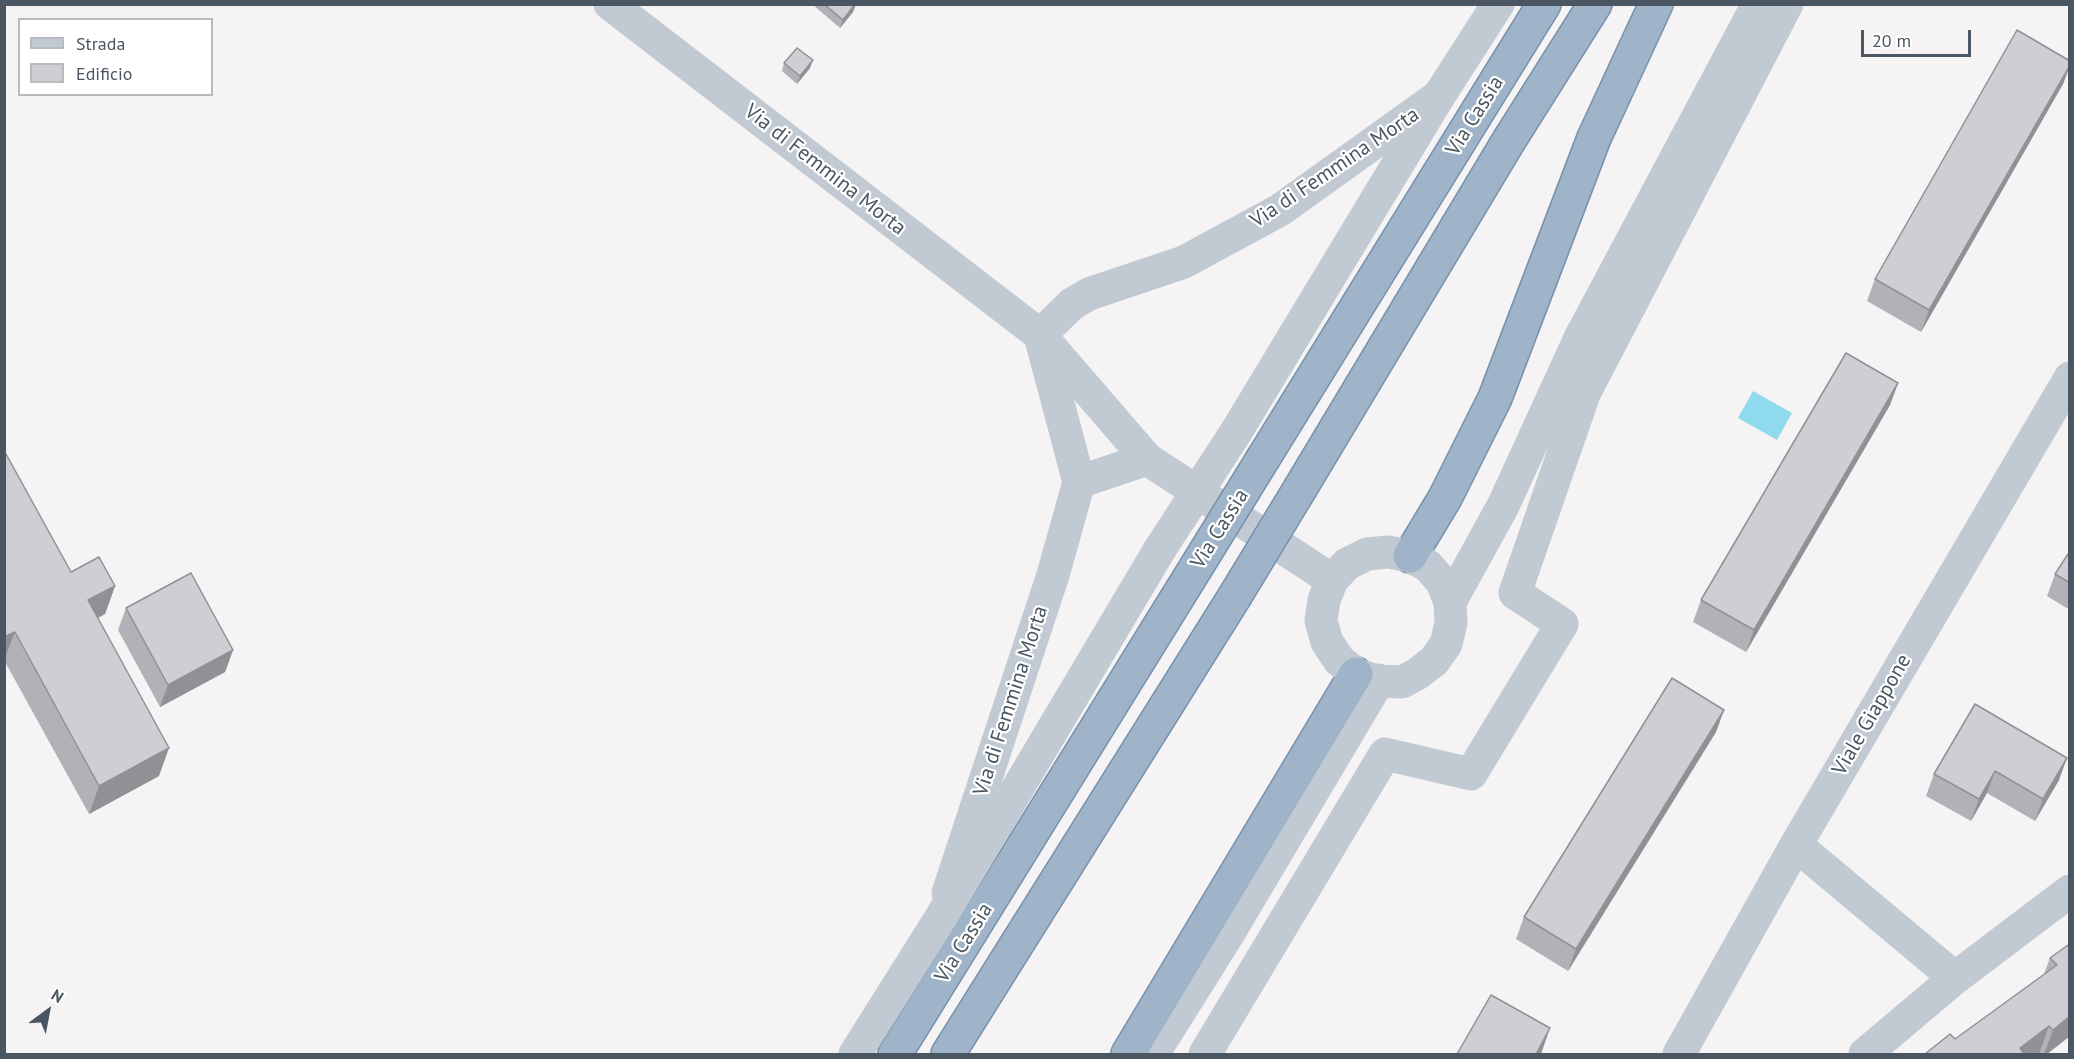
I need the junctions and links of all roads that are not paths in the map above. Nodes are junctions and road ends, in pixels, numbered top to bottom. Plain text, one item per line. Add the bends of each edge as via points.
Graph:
1 (610, 4) edge
2 (1498, 4) edge
3 (1544, 4) edge
4 (1594, 4) edge
5 (1656, 4) edge
6 (1758, 4) edge
7 (1787, 4) edge
8 (1439, 96) junction
9 (1040, 335) junction
10 (2070, 378) edge
11 (1147, 459) junction
12 (1079, 482) junction
13 (1410, 556) junction
14 (1332, 580) junction
15 (1450, 602) junction
16 (1368, 677) junction
17 (1796, 845) junction
18 (2065, 904) edge
19 (940, 919) junction
20 (1955, 978) junction
21 (855, 1054) edge
22 (896, 1054) edge
23 (948, 1054) edge
24 (1128, 1054) edge
25 (1153, 1054) edge
26 (1205, 1054) edge
27 (1679, 1054) edge
28 (1865, 1054) edge

1 - 9 street, Via di Femmina Morta
2 - 8 street
3 - 22 highway, Via Cassia, bridge
4 - 23 highway, Via Cassia, bridge via 1235,596
5 - 13 highway via 1594,138 1495,399 1445,498
6 - 15 street via 1580,338 1503,506
7 - 26 street via 1584,394 1515,593 1562,624 1471,774 1384,754
8 - 9 street, Via di Femmina Morta via 1280,210 1184,261 1089,294 1072,304
8 - 19 street, bridge via 1236,432 1160,549
9 - 11 street, Via di Femmina Morta
9 - 12 street
10 - 17 street, Viale Giappone
11 - 12 street
11 - 14 street, Via di Femmina Morta
12 - 19 street, Via di Femmina Morta via 1053,575
13 - 14 street via 1367,554 1347,564
13 - 15 street via 1442,582
14 - 16 street via 1321,621 1327,642 1339,660
15 - 16 street via 1446,644 1434,661 1402,682
16 - 24 highway
16 - 25 street via 1227,936
17 - 20 street
17 - 27 street, Viale Giappone
18 - 20 street
19 - 21 street
20 - 28 street

